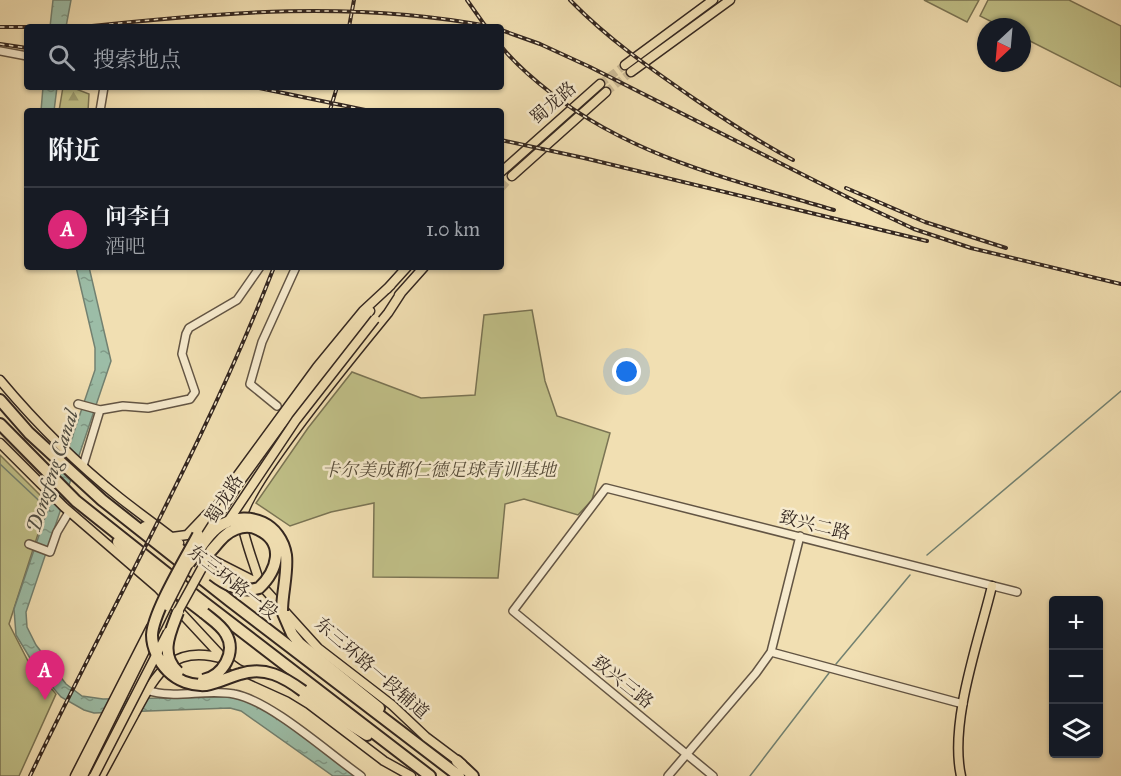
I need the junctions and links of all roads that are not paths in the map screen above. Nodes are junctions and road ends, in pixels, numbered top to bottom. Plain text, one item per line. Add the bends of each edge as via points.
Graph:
1 (713, 0) edge
2 (730, 0) edge
3 (0, 51) edge
4 (24, 55) edge
5 (625, 65) tunnel mouth
6 (631, 72) tunnel mouth
7 (600, 84) tunnel mouth
8 (104, 90) edge
9 (606, 92) tunnel mouth
10 (100, 108) edge
11 (504, 169) tunnel mouth
12 (512, 176) tunnel mouth
13 (258, 270) edge
14 (295, 270) edge
15 (404, 270) edge
16 (421, 270) edge
17 (390, 285) junction
18 (401, 292) junction
19 (372, 316) junction
20 (0, 380) edge
21 (0, 400) edge
22 (78, 404) dead end
23 (277, 406) dead end
24 (100, 410) junction
25 (16, 418) junction
26 (0, 424) edge
27 (46, 431) junction
28 (0, 443) edge
29 (81, 465) junction
30 (239, 483) junction
31 (102, 501) junction
32 (67, 510) junction
33 (91, 513) junction
34 (800, 536) junction
35 (171, 537) junction
36 (29, 544) dead end
37 (211, 551) junction
38 (188, 565) junction
39 (260, 584) junction
40 (992, 586) junction
41 (158, 588) junction
42 (1017, 592) dead end
43 (513, 611) joint
44 (178, 612) junction
45 (771, 652) junction
46 (224, 659) junction
47 (147, 690) junction
48 (963, 704) junction
49 (426, 751) junction
50 (687, 754) junction
51 (457, 760) junction
52 (417, 766) junction
53 (75, 776) edge
54 (83, 776) edge
55 (94, 776) edge
56 (101, 776) edge
57 (361, 776) edge
58 (411, 776) edge
59 (430, 776) edge
60 (459, 776) edge
61 (473, 776) edge
62 (477, 776) edge
63 (668, 776) edge
64 (713, 776) edge
65 (961, 776) edge

1 - 5 main road
2 - 6 main road
3 - 4 street
7 - 11 main road, 蜀龙路
8 - 10 street
9 - 12 main road, 蜀龙路
13 - 24 street via 237,300 189,328 182,354 195,386 194,396 156,407
14 - 23 street via 262,342 250,384
15 - 17 main road, 蜀龙路
16 - 18 main road, 蜀龙路
17 - 19 main road, 蜀龙路
17 - 35 main road via 317,367 215,505 187,536
18 - 19 main road, 蜀龙路
18 - 39 main road via 295,432 244,511 242,523
19 - 30 main road, 蜀龙路 via 289,415
19 - 37 main road, 蜀龙路, bridge via 271,455
20 - 27 main road, 东三环路一段辅道
21 - 25 highway, 东三环路一段
22 - 24 street
24 - 29 street
25 - 27 main road
25 - 31 highway, 东三环路一段
26 - 33 highway, 东三环路一段
27 - 29 main road, 东三环路一段辅道
28 - 32 main road
29 - 35 main road, 东三环路一段辅道
30 - 38 main road, 蜀龙路, bridge
30 - 52 highway, bridge via 198,535 159,611 152,632 155,651 168,670 187,683 207,685 261,671 282,676
31 - 37 highway, bridge via 173,544 213,575 243,590 259,588 273,572 277,553 270,537 253,527 243,527 225,536
31 - 49 highway, 东三环路一段
32 - 36 street via 50,552
32 - 41 main road
33 - 44 highway, bridge via 135,560 226,633 228,657 219,673 211,678 192,679 177,672 168,658 166,648
33 - 52 highway, 东三环路一段
34 - 40 street, 致兴二路
34 - 43 street, 致兴二路 via 606,488
34 - 45 street
35 - 39 main road, 东三环路一段辅道
37 - 44 main road, 蜀龙路, bridge
38 - 49 highway, bridge via 222,524 247,518 269,526 284,546 282,611 292,634
38 - 54 main road, 蜀龙路, bridge
39 - 51 main road, 东三环路一段辅道 via 318,648
40 - 42 street, 致兴二路
40 - 48 main road
41 - 46 main road
41 - 53 main road via 152,626
43 - 50 street, 致兴三路
44 - 55 main road, 蜀龙路, bridge
45 - 48 street
45 - 50 street
46 - 47 main road via 199,654 177,658 166,665
46 - 58 main road via 291,693 384,761
47 - 56 main road
47 - 57 street via 246,697 279,716
48 - 65 main road via 958,741
49 - 60 highway, 东三环路一段
50 - 63 street
50 - 64 street, 致兴三路
51 - 61 highway
51 - 62 main road, 东三环路一段辅道
52 - 59 highway, 东三环路一段

